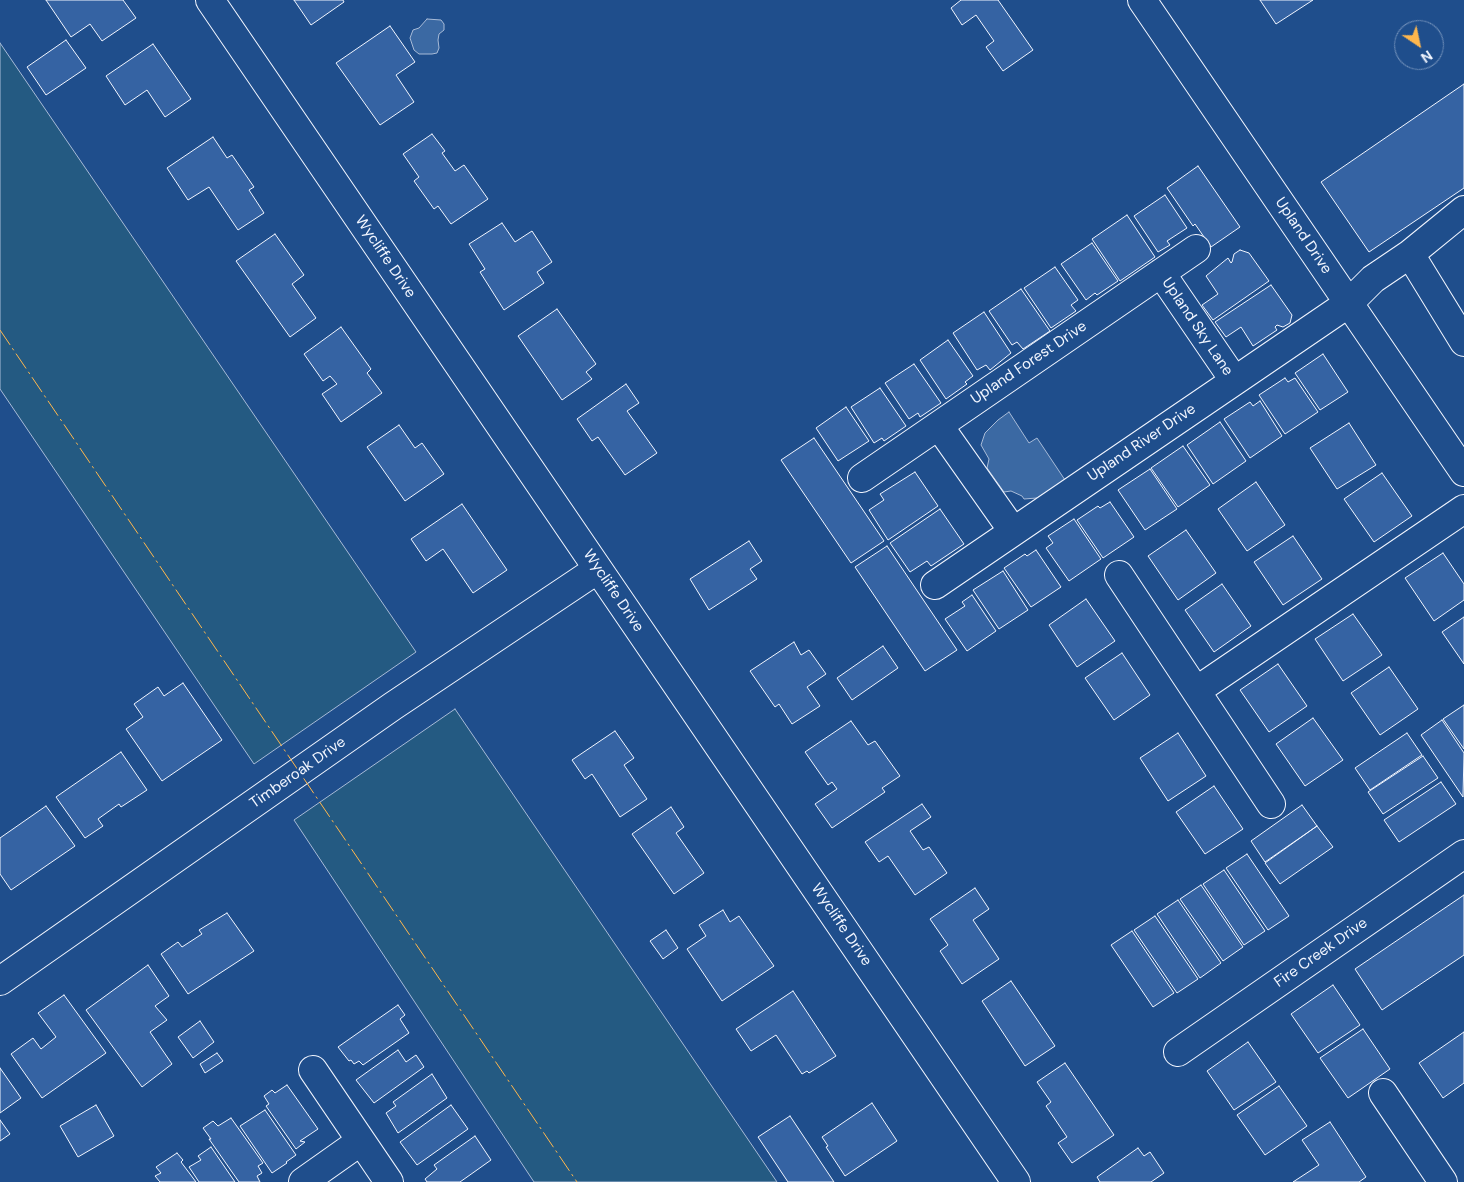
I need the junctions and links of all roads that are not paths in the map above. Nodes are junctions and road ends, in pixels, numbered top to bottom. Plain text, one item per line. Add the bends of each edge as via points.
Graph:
1 (210, 0) edge
2 (1142, 0) edge
3 (1464, 210) edge
4 (1196, 249) dead end
5 (1410, 254) junction
6 (1160, 273) junction
7 (1349, 302) junction
8 (1464, 342) edge
9 (1234, 380) junction
10 (938, 426) junction
11 (1464, 472) edge
12 (862, 478) dead end
13 (1464, 509) edge
14 (1013, 531) junction
15 (598, 569) junction
16 (1119, 575) dead end
17 (934, 585) dead end
18 (1196, 691) junction
19 (1271, 804) dead end
20 (1464, 854) edge
21 (0, 981) edge
22 (1178, 1052) dead end
23 (313, 1070) dead end
24 (1383, 1093) dead end
25 (361, 1141) junction
26 (303, 1182) edge
27 (389, 1182) edge
28 (1016, 1182) edge
29 (1443, 1182) edge

1 - 15 street, Wycliffe Drive
2 - 7 street, Upland Drive
3 - 5 street, Upland River Drive
4 - 6 street, Upland Forest Drive
5 - 7 street, Upland River Drive via 1373,279
5 - 8 street
6 - 9 street, Upland Sky Lane
6 - 10 street, Upland Forest Drive
7 - 9 street, Upland River Drive
7 - 11 street, Upland Drive
9 - 14 street, Upland River Drive
10 - 12 street, Upland Forest Drive
10 - 14 street
13 - 18 street
14 - 17 street, Upland River Drive
15 - 21 street, Timberoak Drive via 393,706
15 - 28 street, Wycliffe Drive
16 - 18 street
18 - 19 street
20 - 22 street, Fire Creek Drive
23 - 25 street
24 - 29 street
25 - 26 street
25 - 27 street

